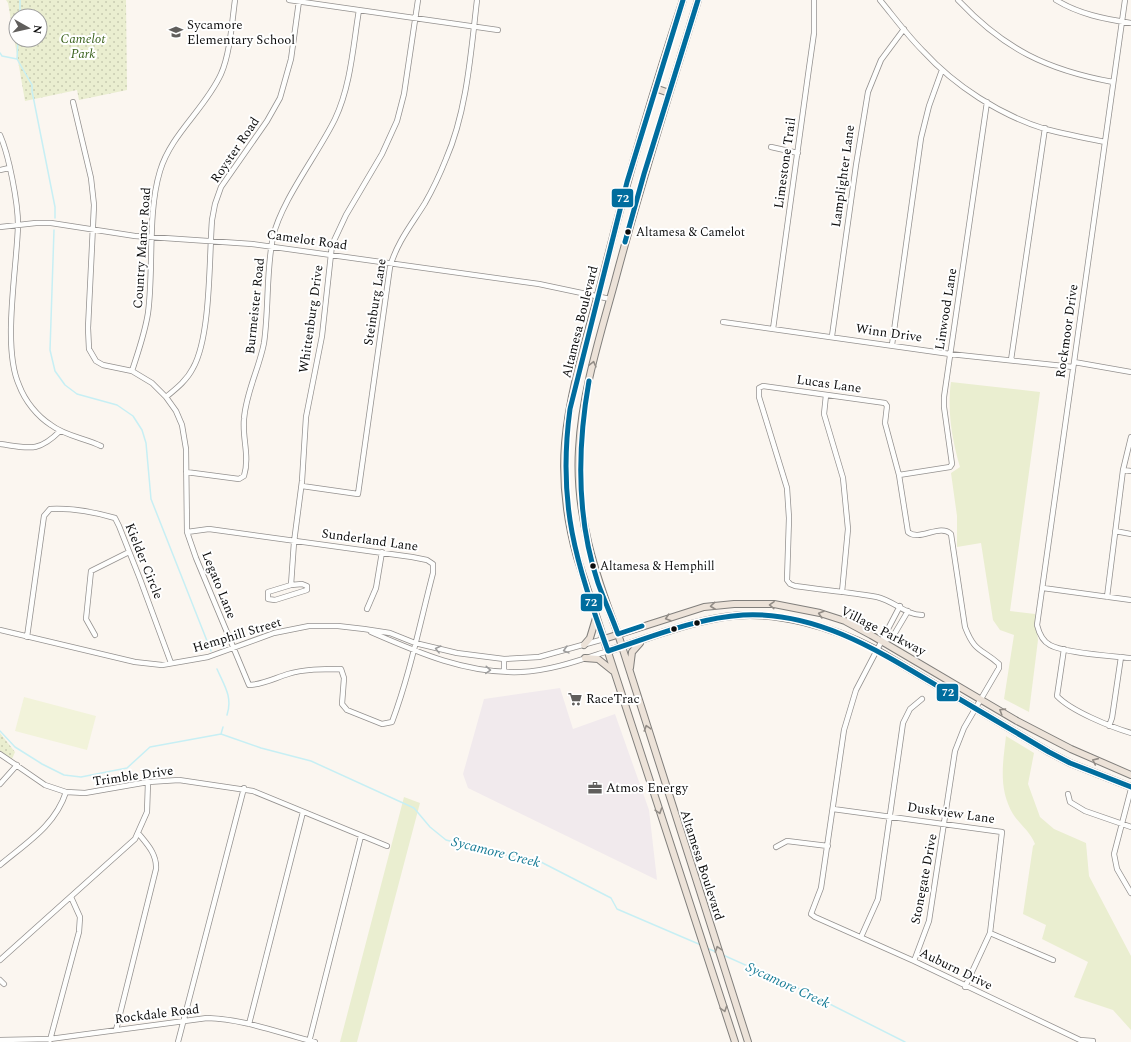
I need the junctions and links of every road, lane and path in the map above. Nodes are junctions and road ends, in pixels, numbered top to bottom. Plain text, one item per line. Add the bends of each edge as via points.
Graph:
1 (236, 0) edge
2 (289, 0) edge
3 (418, 0) edge
4 (477, 0) edge
5 (683, 0) edge
6 (698, 0) edge
7 (814, 0) edge
8 (880, 0) edge
9 (958, 0) edge
10 (1056, 0) edge
11 (1125, 0) edge
12 (299, 2) junction
13 (359, 10) junction
14 (416, 18) junction
15 (1122, 21) junction
16 (1131, 23) edge
17 (474, 26) junction
18 (904, 29) junction
19 (498, 30) dead end
20 (942, 70) junction
21 (1113, 82) junction
22 (655, 88) junction
23 (669, 93) junction
24 (73, 102) dead end
25 (987, 102) junction
26 (1045, 128) junction
27 (0, 136) edge
28 (1105, 142) junction
29 (771, 147) dead end
30 (798, 153) junction
31 (9, 168) junction
32 (0, 170) edge
33 (18, 224) junction
34 (0, 228) edge
35 (94, 229) junction
36 (152, 237) junction
37 (211, 240) junction
38 (272, 247) junction
39 (331, 255) junction
40 (391, 262) junction
41 (598, 296) junction
42 (610, 299) junction
43 (723, 322) dead end
44 (773, 328) junction
45 (832, 336) junction
46 (892, 345) junction
47 (950, 354) junction
48 (1011, 360) junction
49 (1074, 365) junction
50 (132, 371) junction
51 (1131, 372) edge
52 (826, 395) junction
53 (166, 397) junction
54 (60, 431) junction
55 (1131, 437) edge
56 (0, 444) edge
57 (102, 446) dead end
58 (1123, 470) junction
59 (1131, 471) edge
60 (186, 472) junction
61 (899, 475) junction
62 (302, 486) junction
63 (1115, 531) junction
64 (187, 532) junction
65 (1131, 534) edge
66 (294, 542) junction
67 (129, 552) junction
68 (382, 552) junction
69 (291, 585) junction
70 (1043, 588) junction
71 (842, 592) junction
72 (1107, 597) junction
73 (1131, 600) edge
74 (744, 604) junction
75 (900, 606) junction
76 (367, 609) dead end
77 (908, 611) junction
78 (922, 615) dead end
79 (596, 616) junction
80 (745, 616) junction
81 (364, 629) junction
82 (0, 630) edge
83 (618, 634) junction
84 (95, 635) dead end
85 (28, 637) junction
86 (604, 639) junction
87 (644, 640) junction
88 (882, 641) junction
89 (415, 643) junction
90 (584, 645) junction
91 (622, 647) junction
92 (232, 648) junction
93 (1064, 649) junction
94 (877, 650) junction
95 (413, 651) junction
96 (608, 652) junction
97 (1121, 657) junction
98 (504, 658) junction
99 (585, 658) junction
100 (1131, 658) edge
101 (171, 663) junction
102 (999, 666) joint
103 (504, 671) junction
104 (630, 672) junction
105 (614, 673) junction
106 (981, 698) junction
107 (922, 699) dead end
108 (975, 707) junction
109 (392, 722) joint
110 (1109, 726) junction
111 (1131, 733) edge
112 (652, 742) junction
113 (639, 748) junction
114 (0, 754) edge
115 (17, 765) junction
116 (1131, 776) edge
117 (148, 782) junction
118 (0, 784) edge
119 (244, 788) junction
120 (1131, 788) edge
121 (66, 792) junction
122 (1068, 794) dead end
123 (833, 809) junction
124 (303, 812) junction
125 (890, 816) junction
126 (945, 823) junction
127 (1121, 824) junction
128 (1131, 827) edge
129 (138, 833) junction
130 (361, 836) junction
131 (387, 846) dead end
132 (828, 846) junction
133 (776, 847) dead end
134 (0, 865) edge
135 (1131, 893) edge
136 (71, 897) junction
137 (990, 934) junction
138 (862, 937) junction
139 (0, 960) edge
140 (1053, 960) dead end
141 (914, 961) junction
142 (0, 980) edge
143 (4, 984) dead end
144 (965, 987) junction
145 (184, 1021) junction
146 (249, 1024) junction
147 (116, 1030) junction
148 (0, 1040) edge
149 (50, 1041) edge
150 (1093, 1041) dead end
151 (178, 1042) edge
152 (311, 1042) edge
153 (734, 1042) edge
154 (748, 1042) edge

1 - 36 street, Country Manor Road via 222,73 165,157 160,172
2 - 12 street
3 - 14 street, Whittenburg Drive
4 - 17 street, Steinburg Lane
5 - 22 main road, Altamesa Boulevard
6 - 23 main road, Altamesa Boulevard
7 - 30 street, Limestone Trail via 814,33
8 - 18 street
9 - 21 street via 998,38 1040,62 1088,78
10 - 15 street via 1090,15
11 - 15 street, Rockmoor Drive
12 - 13 street
12 - 37 street, Royster Road via 291,59 284,87 267,122 221,187 214,204
13 - 14 street
13 - 38 street, Burmeister Road via 344,97 324,140 289,199 277,225
14 - 17 street
14 - 39 street, Whittenburg Drive via 404,94 396,121 382,154 335,236
15 - 16 street
15 - 21 street, Rockmoor Drive
17 - 19 street
17 - 40 street, Steinburg Lane via 455,135 437,180 400,240
18 - 20 street
18 - 45 street, Lamplighter Lane via 881,60 868,92
20 - 25 street
20 - 46 street via 921,138
21 - 28 street, Rockmoor Drive
22 - 23 main road
22 - 41 main road, Altamesa Boulevard via 627,182
23 - 42 main road, Altamesa Boulevard
24 - 35 street via 91,178
25 - 26 street
25 - 47 street, Linwood Lane
26 - 28 street
26 - 48 street
27 - 31 street
28 - 49 street, Rockmoor Drive
29 - 30 street
30 - 44 street, Limestone Trail
31 - 32 street
31 - 33 street via 18,209
33 - 34 street, Camelot Road
33 - 35 street, Camelot Road via 51,224
33 - 54 street via 12,344 16,377 23,394 35,411
35 - 36 street, Camelot Road
35 - 50 street, Legato Lane via 89,349 95,359 103,365
36 - 37 street, Camelot Road
36 - 50 street, Country Manor Road via 148,313
37 - 38 street, Camelot Road
37 - 53 street, Royster Road via 206,321 198,359 185,380
38 - 39 street, Camelot Road
38 - 60 street, Burmeister Road via 264,341 244,419 247,459 244,476 239,479
39 - 40 street, Camelot Road
39 - 62 street, Whittenburg Drive via 322,336 306,417
40 - 41 street, Camelot Road via 539,284
40 - 62 street, Steinburg Lane via 358,494
41 - 42 street, Camelot Road
41 - 79 main road, Altamesa Boulevard via 570,408 564,461 567,510 574,546
83 -> 42 main road, Altamesa Boulevard via 598,583 588,546 579,469 585,403
43 - 44 street
44 - 45 street, Winn Drive
45 - 46 street, Winn Drive
46 - 47 street, Winn Drive
47 - 48 street, Winn Drive
47 - 61 street, Linwood Lane via 944,407 952,464 950,467
48 - 49 street, Winn Drive
49 - 51 street, Winn Drive
49 - 70 street, Rockmoor Drive
50 - 53 street, Legato Lane via 152,383
52 - 61 street, Lucas Lane via 885,403 885,423
52 - 71 street via 824,414 843,478 848,529
52 - 71 street, Lucas Lane via 763,386 759,388 787,488 787,580 795,586
53 - 60 street, Legato Lane via 182,425
54 - 56 street via 39,447
54 - 57 street
55 - 58 street
58 - 59 street
58 - 63 street
60 - 64 street, Legato Lane
61 - 102 street, Lucas Lane via 908,532 915,535 944,530 951,534 965,627 970,641
62 - 66 street, Whittenburg Drive
63 - 65 street
63 - 72 street
64 - 66 street, Sunderland Lane via 209,529
64 - 92 street, Legato Lane
66 - 68 street, Sunderland Lane
66 - 69 street, Whittenburg Drive
67 - 84 street via 91,572 86,619
67 - 85 street, Kielder Circle via 115,518 60,508 50,509 44,516
67 - 101 street, Kielder Circle
68 - 76 street via 376,588
68 - 89 street, Sunderland Lane via 427,560 433,564
69 - 69 street via 268,592 268,599 275,600 307,590 307,586 302,584
70 - 72 street
70 - 93 street, Rockmoor Drive via 1037,625 1039,633 1051,646
71 - 75 street, Lucas Lane via 878,597
72 - 73 street
74 - 80 main road
74 -> 83 main road, Village Parkway via 704,607
88 -> 74 main road, Village Parkway via 845,621 820,613 774,604
75 - 77 street, Lucas Lane
75 - 88 street
77 - 78 street, Lucas Lane via 913,615
77 - 88 street via 892,638
79 - 86 main road, Altamesa Boulevard
79 - 90 main road via 590,638
80 - 87 main road, Village Parkway via 706,621
80 - 94 main road, Village Parkway via 814,624
81 - 89 street, Hemphill Street via 390,633
81 - 92 street, Hemphill Street via 309,626 274,633
81 - 95 street, Hemphill Street
82 - 85 street, Hemphill Street
83 - 86 main road, Village Parkway
83 - 91 main road, Altamesa Boulevard
85 - 101 street, Hemphill Street via 135,662
86 - 90 street, Hemphill Street
86 - 96 main road, Altamesa Boulevard
87 - 91 main road, Village Parkway
87 - 104 main road via 632,652
88 - 94 street
88 - 106 main road, Village Parkway
89 - 95 street, Sunderland Lane
98 -> 89 street, Hemphill Street via 457,653
90 -> 98 street, Hemphill Street via 539,657
91 - 96 main road, Village Parkway
91 - 104 main road, Altamesa Boulevard
92 - 101 street, Hemphill Street via 208,658
92 - 109 street, Legato Lane via 249,685 256,685 289,673 340,669 344,678 342,704 347,710 382,724
93 - 97 street, Rockmoor Drive
93 - 110 street via 1057,696 1070,706
94 - 108 main road, Village Parkway
94 - 123 street via 849,708
95 -> 103 street, Hemphill Street via 469,668
95 - 109 street, Sunderland Lane
96 - 99 street, Hemphill Street
96 - 105 main road, Altamesa Boulevard
97 - 100 street, Rockmoor Drive
97 - 110 street
98 - 103 street
99 - 103 street, Hemphill Street via 521,672
99 - 105 main road via 598,659
102 - 106 street, Stonegate Drive
112 -> 104 main road, Altamesa Boulevard
105 - 113 main road, Altamesa Boulevard
106 - 108 street, Stonegate Drive
116 -> 106 main road, Village Parkway via 1017,721
107 - 125 street via 910,710 903,723
108 - 120 main road, Village Parkway via 1027,740 1070,763
108 - 126 street, Stonegate Drive via 955,751
110 - 111 street
112 - 113 main road
154 -> 112 main road, Altamesa Boulevard
113 -> 153 main road, Altamesa Boulevard
114 - 115 street, Trimble Drive
115 - 118 street
115 - 121 street, Trimble Drive via 44,785
117 - 119 street, Trimble Drive via 179,780
117 - 121 street, Trimble Drive via 85,793
117 - 129 street via 147,812
119 - 124 street, Trimble Drive via 268,795
119 - 145 street
120 - 127 street
121 - 134 street via 52,821
122 - 127 street via 1070,802 1085,812
123 - 125 street, Duskview Lane
123 - 132 street
124 - 130 street, Trimble Drive
124 - 146 street
125 - 126 street, Duskview Lane
125 - 138 street via 878,899
126 - 137 street, Duskview Lane via 1002,832
126 - 141 street, Stonegate Drive via 930,921
127 - 128 street
127 - 135 street via 1115,846 1115,862
129 - 136 street via 128,847
129 - 147 street via 157,862
130 - 131 street, Trimble Drive
130 - 152 street
132 - 133 street via 787,841
132 - 138 street, Auburn Drive via 821,888 811,914
136 - 139 street
136 - 149 street via 80,917 79,932
137 - 140 street
137 - 144 street, Duskview Lane
138 - 141 street, Auburn Drive
141 - 144 street, Auburn Drive
142 - 143 street
144 - 150 street, Auburn Drive via 1080,1040
145 - 146 street, Rockdale Road via 207,1018
145 - 147 street, Rockdale Road
145 - 151 street
146 - 152 street, Rockdale Road
147 - 149 street, Rockdale Road
148 - 149 street, Rockdale Road

